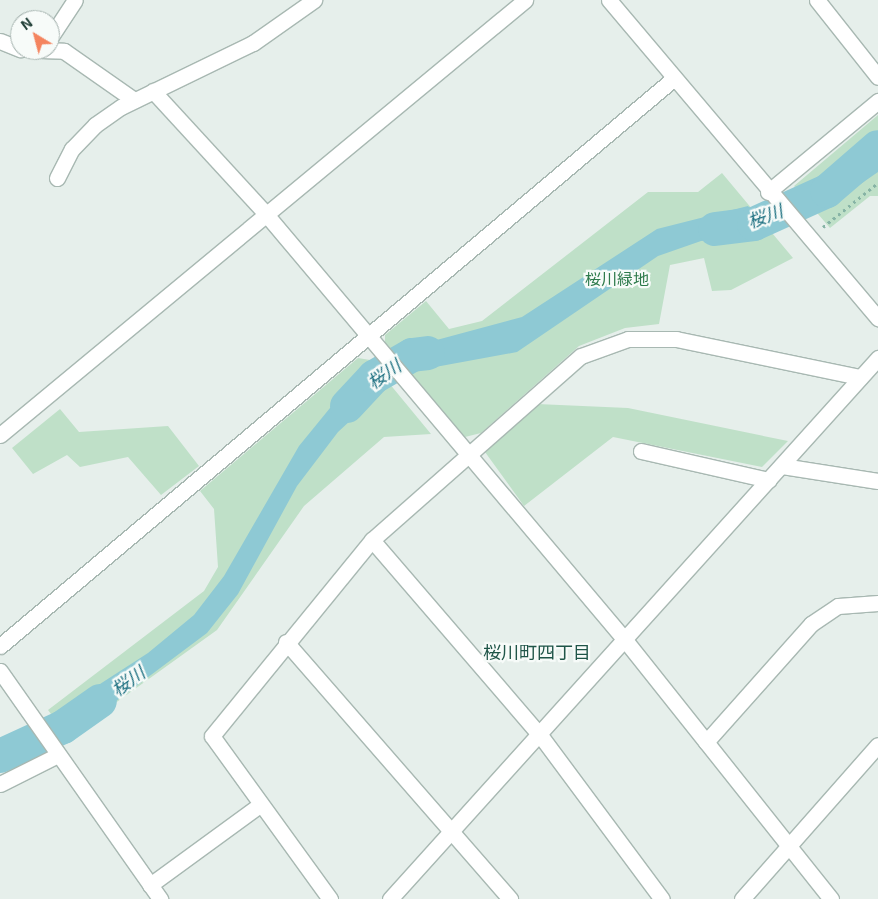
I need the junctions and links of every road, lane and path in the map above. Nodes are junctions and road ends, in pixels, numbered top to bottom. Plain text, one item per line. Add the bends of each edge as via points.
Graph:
1 (75, 0) edge
2 (314, 0) edge
3 (525, 0) edge
4 (609, 0) edge
5 (817, 0) edge
6 (295, 5) edge
7 (60, 23) edge
8 (60, 51) edge
9 (878, 77) edge
10 (672, 79) junction
11 (153, 92) junction
12 (134, 100) junction
13 (878, 101) edge
14 (57, 178) dead end
15 (878, 182) edge
16 (770, 194) junction
17 (265, 213) junction
18 (806, 235) junction
19 (878, 318) edge
20 (368, 340) junction
21 (878, 358) edge
22 (860, 377) junction
23 (0, 435) edge
24 (642, 451) dead end
25 (465, 456) junction
26 (782, 466) junction
27 (769, 480) junction
28 (878, 481) edge
29 (372, 540) junction
30 (878, 603) edge
31 (625, 640) junction
32 (286, 642) junction
33 (0, 646) edge
34 (0, 671) edge
35 (540, 735) junction
36 (706, 742) junction
37 (878, 744) edge
38 (55, 750) junction
39 (0, 784) edge
40 (261, 804) junction
41 (454, 832) junction
42 (789, 847) junction
43 (150, 885) junction
44 (160, 899) edge
45 (330, 899) edge
46 (390, 899) edge
47 (510, 899) edge
48 (662, 899) edge
49 (742, 899) edge
50 (831, 899) edge

1 - 7 street
2 - 6 street
3 - 17 street
4 - 10 street
5 - 9 street
6 - 11 street via 253,43
8 - 12 street
10 - 16 street
10 - 20 street
11 - 12 street
11 - 17 street
12 - 14 street via 94,125 72,149
13 - 16 street
15 - 18 path
16 - 18 street
17 - 20 street
17 - 23 street
18 - 19 street
20 - 25 street
20 - 33 street
21 - 22 street
22 - 25 street via 676,339 628,339 581,356
22 - 26 street
24 - 27 street
25 - 29 street
25 - 31 street
26 - 27 street
26 - 28 street
27 - 31 street
29 - 32 street
29 - 35 street
30 - 36 street via 838,606 811,624
31 - 35 street
31 - 36 street
32 - 40 street via 212,736
32 - 41 street
34 - 38 street
35 - 41 street
35 - 48 street
36 - 42 street
37 - 42 street
38 - 39 street
38 - 43 street
40 - 43 street
40 - 45 street
41 - 46 street
41 - 47 street
42 - 49 street
42 - 50 street
43 - 44 street

